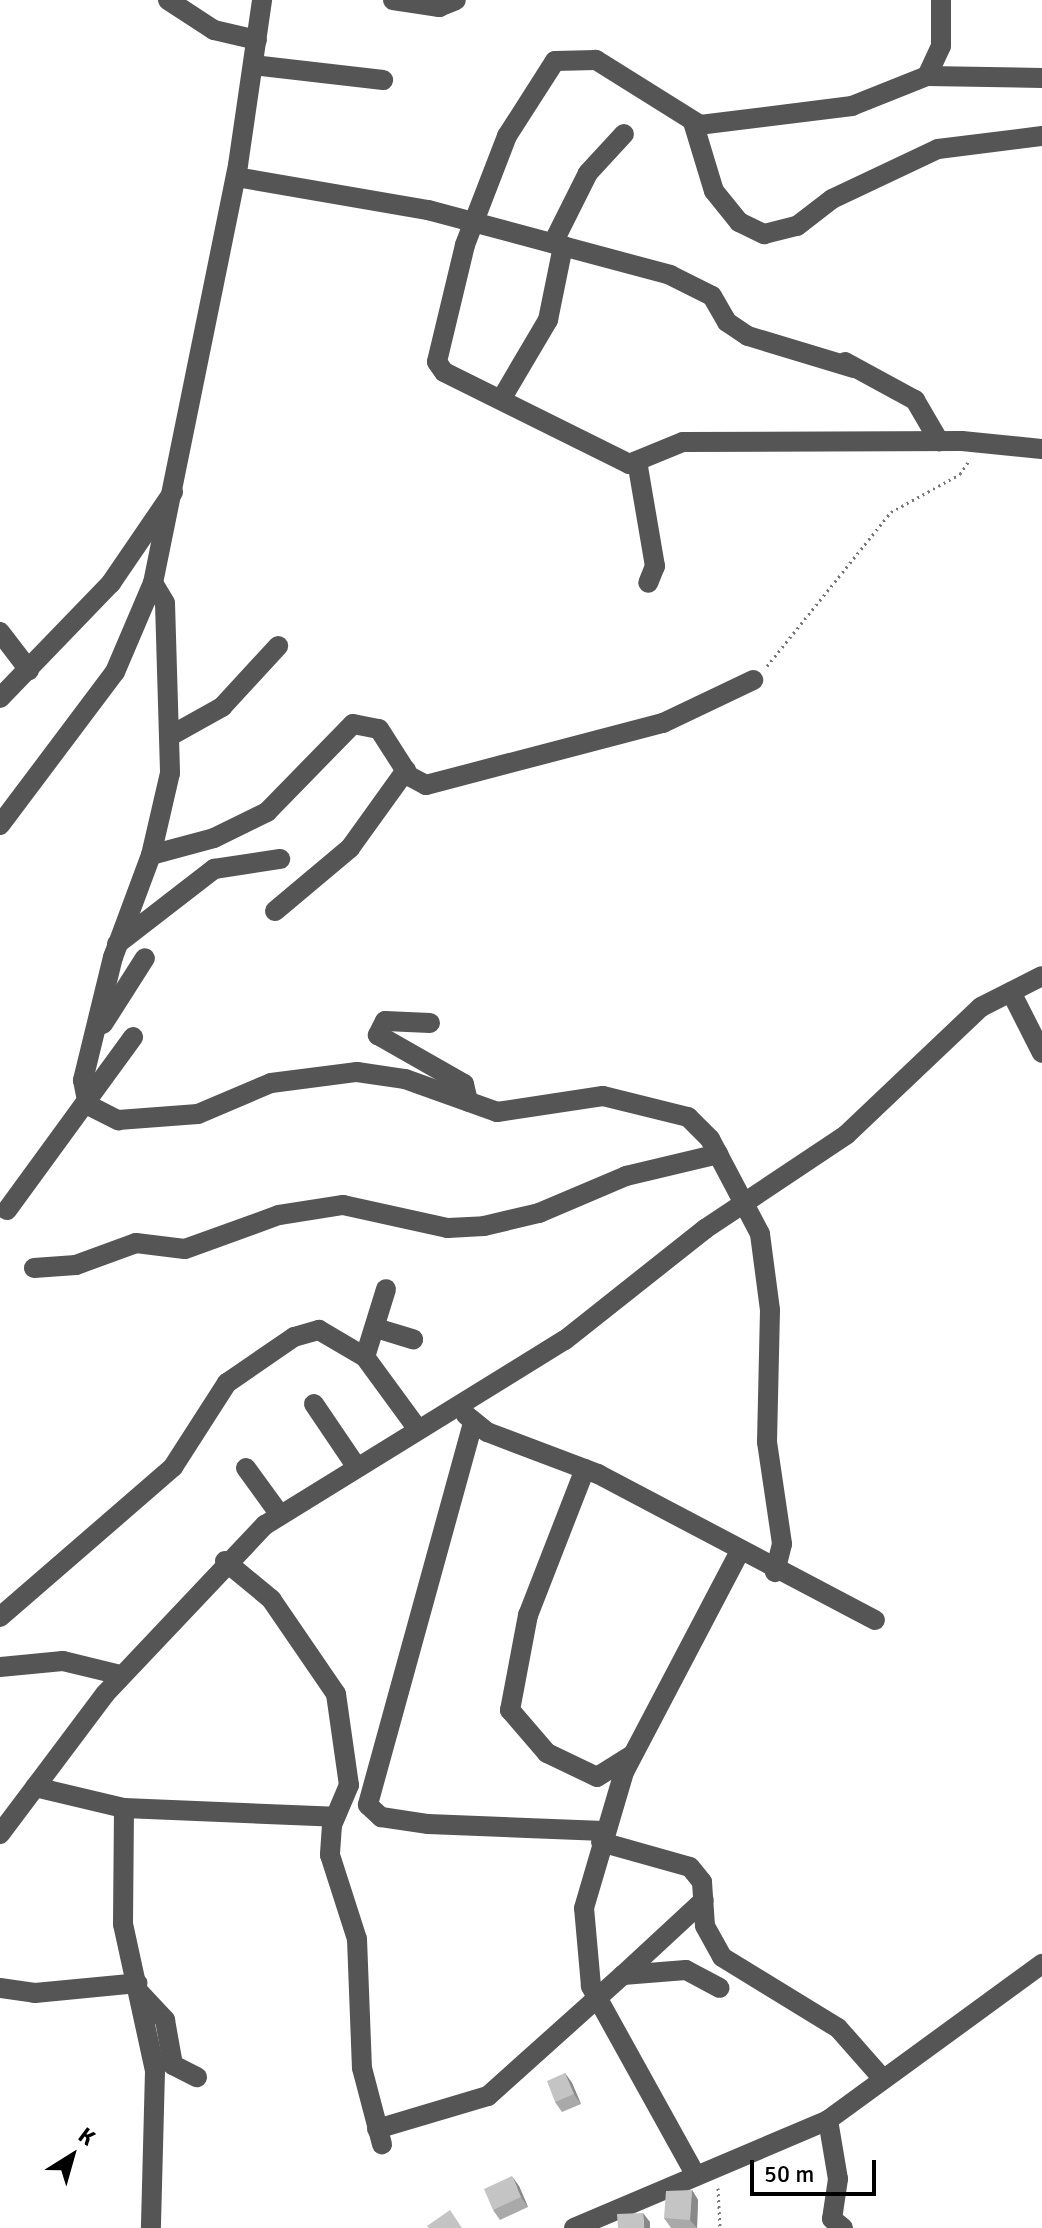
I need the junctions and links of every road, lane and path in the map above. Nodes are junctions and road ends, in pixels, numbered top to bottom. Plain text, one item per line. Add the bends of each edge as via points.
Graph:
1 (168, 0) edge
2 (262, 0) edge
3 (393, 0) edge
4 (456, 0) edge
5 (941, 0) edge
6 (257, 40) junction
7 (253, 65) junction
8 (927, 76) junction
9 (1042, 78) edge
10 (383, 80) dead end
11 (693, 122) junction
12 (624, 134) dead end
13 (1042, 136) edge
14 (236, 177) junction
15 (474, 223) junction
16 (558, 245) junction
17 (813, 342) dead end
18 (854, 368) junction
19 (502, 398) junction
20 (939, 441) junction
21 (973, 442) junction
22 (1042, 449) edge
23 (637, 461) junction
24 (173, 492) junction
25 (153, 583) junction
26 (648, 583) dead end
27 (0, 632) edge
28 (278, 646) dead end
29 (29, 670) junction
30 (753, 680) joint
31 (0, 698) edge
32 (170, 736) junction
33 (406, 770) junction
34 (0, 825) edge
35 (151, 855) junction
36 (280, 859) dead end
37 (275, 911) dead end
38 (117, 944) junction
39 (145, 958) dead end
40 (1042, 976) edge
41 (1011, 992) junction
42 (430, 1023) dead end
43 (99, 1028) junction
44 (133, 1037) dead end
45 (1042, 1053) edge
46 (468, 1102) junction
47 (88, 1105) junction
48 (718, 1154) junction
49 (746, 1202) junction
50 (7, 1210) dead end
51 (34, 1268) dead end
52 (386, 1289) dead end
53 (376, 1328) junction
54 (413, 1339) dead end
55 (365, 1357) junction
56 (314, 1404) dead end
57 (456, 1404) junction
58 (473, 1423) junction
59 (417, 1428) junction
60 (356, 1466) junction
61 (246, 1468) dead end
62 (585, 1469) junction
63 (280, 1515) junction
64 (740, 1551) junction
65 (225, 1561) junction
66 (775, 1572) junction
67 (0, 1617) edge
68 (875, 1620) dead end
69 (0, 1667) edge
70 (121, 1675) junction
71 (631, 1756) junction
72 (35, 1787) junction
73 (124, 1808) junction
74 (335, 1817) junction
75 (0, 1834) edge
76 (602, 1836) junction
77 (704, 1900) junction
78 (1042, 1964) edge
79 (623, 1975) junction
80 (0, 1988) edge
81 (139, 1988) junction
82 (720, 1988) dead end
83 (596, 1998) junction
84 (197, 2077) dead end
85 (883, 2079) junction
86 (828, 2120) junction
87 (716, 2164) junction
88 (695, 2174) junction
89 (834, 2225) edge
90 (151, 2228) edge
91 (574, 2228) edge
92 (720, 2228) edge

1 - 6 street via 214,30
2 - 6 street
3 - 4 street via 439,7
5 - 8 street via 940,54
6 - 7 street
7 - 10 street
7 - 14 street
8 - 9 street
8 - 11 street via 852,106 710,127
11 - 13 street via 714,191 739,222 764,234 797,226 832,199 938,149
11 - 15 street via 624,73 566,56 519,114
12 - 16 street via 588,173
14 - 15 street
14 - 24 street
15 - 16 street
15 - 19 street via 436,354 444,372
16 - 18 street via 699,287 748,336
16 - 19 street via 548,320
17 - 18 street
18 - 20 street via 915,400
19 - 23 street via 610,456
20 - 21 street
20 - 23 street via 683,442 654,448
21 - 22 street
21 - 30 path via 965,470 891,512
23 - 26 street via 655,566
24 - 25 street
24 - 29 street via 111,583
25 - 32 street via 165,603
25 - 34 street via 109,681
27 - 29 street
28 - 32 street via 222,707
29 - 31 street
30 - 33 street via 663,723 426,785
32 - 35 street via 170,773
33 - 35 street via 379,729 353,724 267,812 214,838
33 - 37 street via 350,848
35 - 38 street
36 - 38 street via 214,869
38 - 43 street
39 - 43 street
40 - 41 street
41 - 45 street
41 - 49 street via 981,1007 846,1135
42 - 46 street via 385,1021 377,1031 464,1084
43 - 47 street via 83,1080
44 - 47 street
46 - 47 street via 405,1079 357,1072 271,1083 198,1114 118,1120
46 - 48 street via 497,1112 582,1097 644,1101 688,1117
47 - 50 street
48 - 49 street
48 - 51 street via 626,1176 539,1213 484,1226 448,1228 343,1205 279,1215 185,1249 136,1243 76,1265
49 - 57 street via 565,1340
49 - 66 street via 769,1287 766,1413 782,1544
52 - 53 street
53 - 54 street
53 - 55 street
55 - 59 street
55 - 67 street via 312,1331 237,1374 182,1458
56 - 60 street
57 - 58 street
57 - 59 street
58 - 62 street
58 - 76 street via 368,1805 381,1817 428,1824
59 - 60 street
60 - 63 street
61 - 63 street
62 - 64 street
62 - 71 street via 528,1615 510,1710 547,1753 597,1777
63 - 65 street
64 - 66 street
64 - 71 street
65 - 70 street
65 - 74 street via 271,1599 331,1682 349,1785
66 - 68 street
69 - 70 street via 63,1661
70 - 72 street
71 - 76 street
72 - 73 street
72 - 75 street
73 - 74 street
73 - 81 street via 123,1924
74 - 83 street via 330,1855 357,1939 362,2068 380,2137 488,2096
76 - 77 street via 690,1867
76 - 83 street via 584,1908
77 - 79 street
77 - 85 street via 705,1926 722,1957 838,2028
78 - 85 street
79 - 82 street via 686,1970
79 - 83 street
80 - 81 street via 35,1993
81 - 84 street via 165,2020 173,2065
81 - 90 street via 156,2090
83 - 88 street
85 - 86 street
86 - 87 street
86 - 89 street via 838,2179
87 - 88 street
87 - 92 path
88 - 91 street

